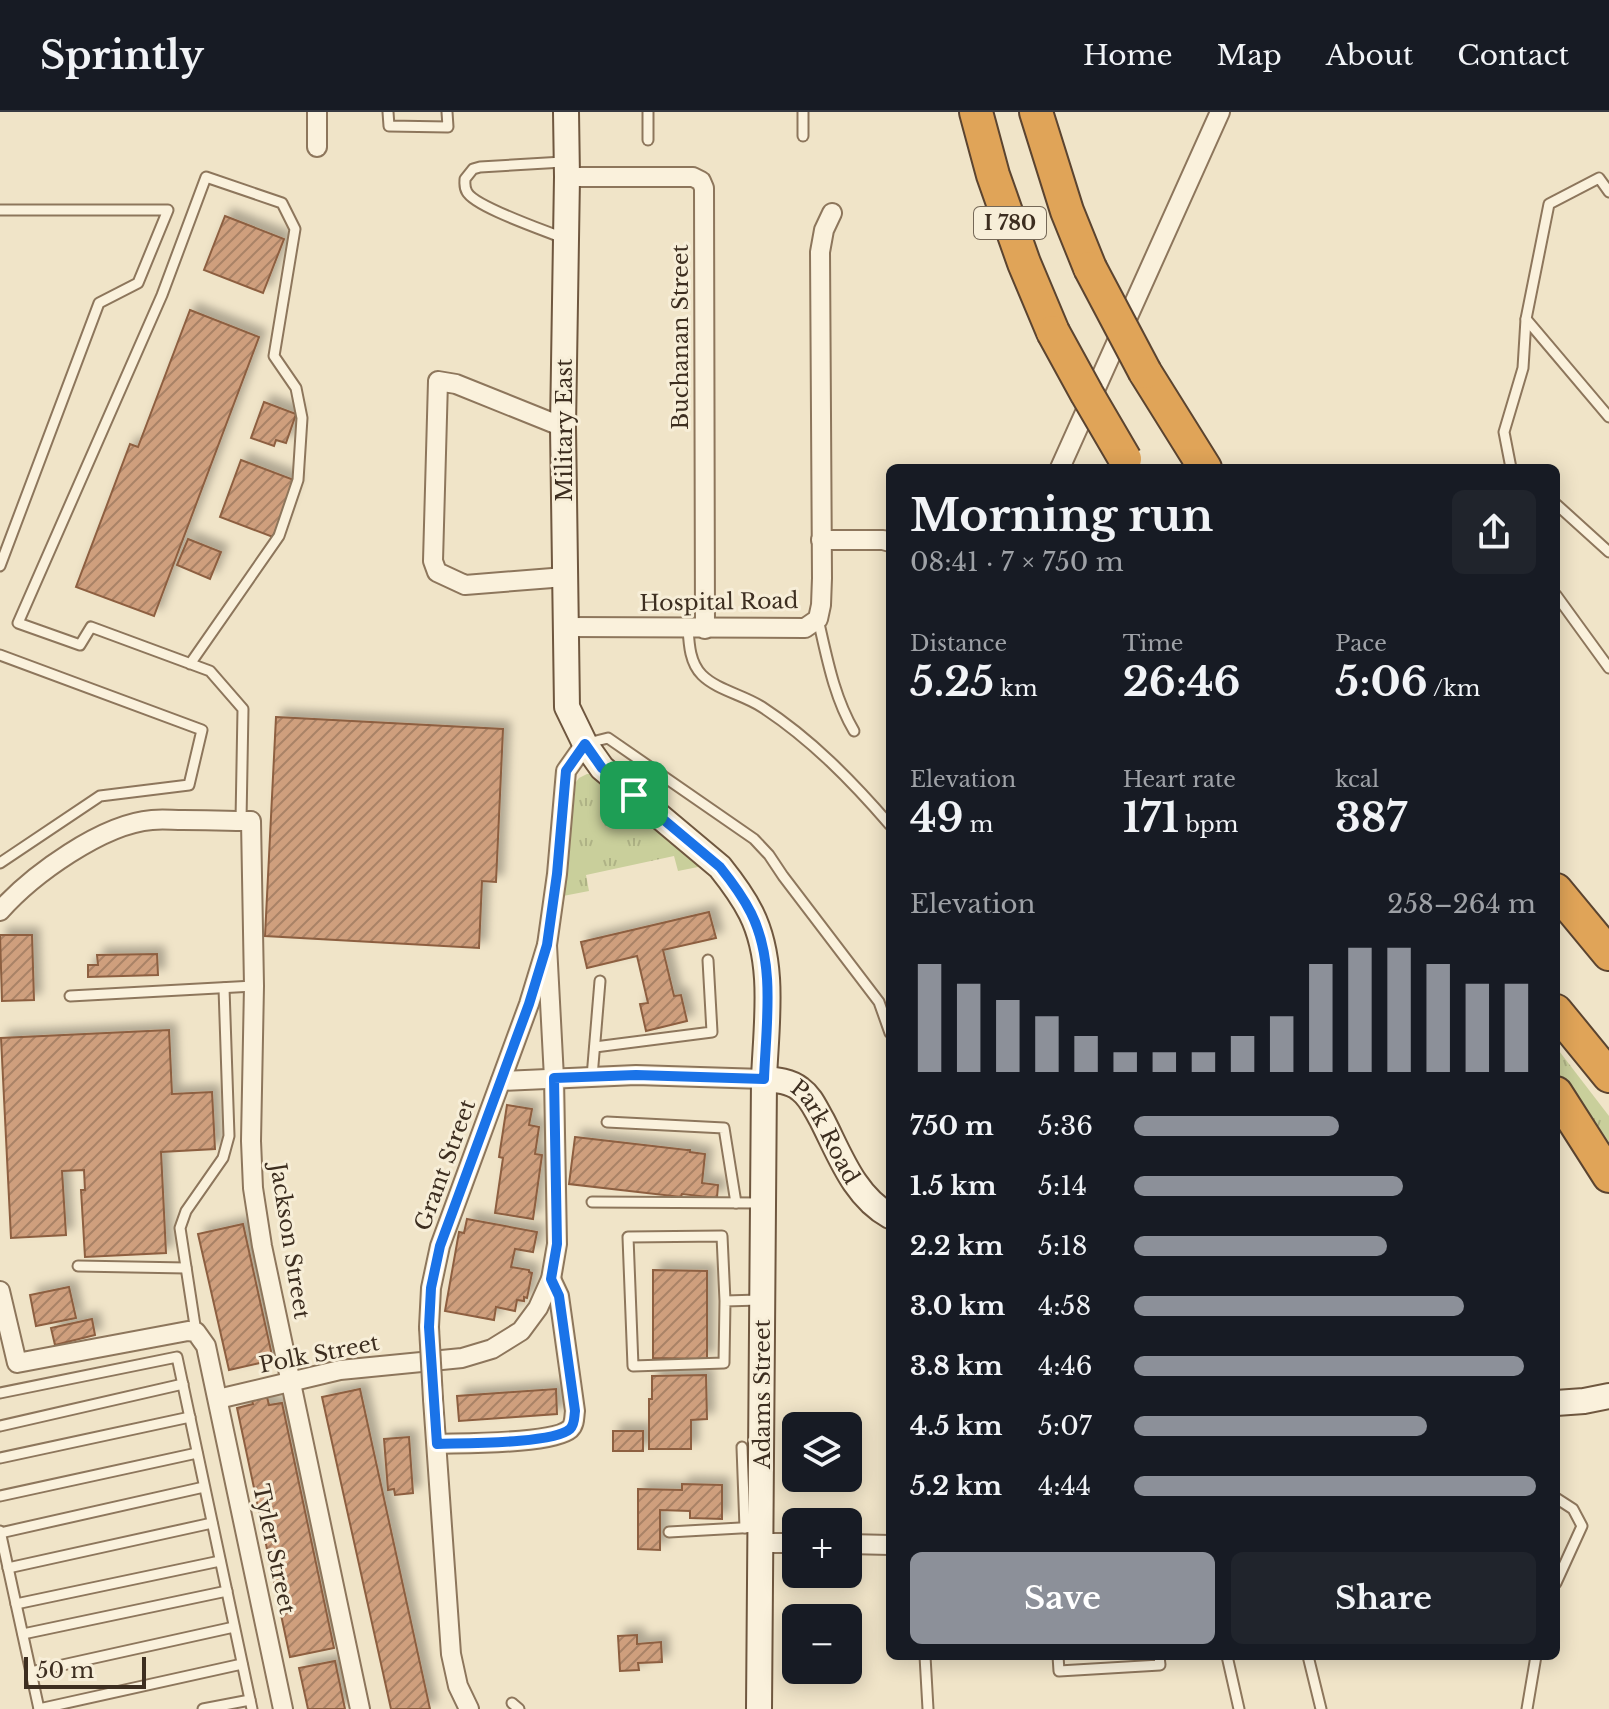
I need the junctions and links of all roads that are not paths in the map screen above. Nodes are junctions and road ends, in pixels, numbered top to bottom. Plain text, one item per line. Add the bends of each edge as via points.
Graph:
1 (317, 112) edge
2 (388, 112) edge
3 (447, 112) edge
4 (566, 112) edge
5 (648, 112) edge
6 (803, 112) edge
7 (976, 112) edge
8 (1036, 112) edge
9 (1220, 112) edge
10 (803, 136) dead end
11 (648, 140) dead end
12 (317, 147) dead end
13 (567, 170) junction
14 (1609, 192) edge
15 (0, 210) edge
16 (832, 213) dead end
17 (566, 239) junction
18 (1526, 319) junction
19 (1609, 417) edge
20 (563, 427) junction
21 (1062, 464) edge
22 (1128, 464) edge
23 (1202, 464) edge
24 (1512, 464) edge
25 (1560, 508) edge
26 (821, 540) junction
27 (886, 541) edge
28 (1609, 552) edge
29 (0, 566) edge
30 (565, 584) junction
31 (1560, 601) edge
32 (818, 619) junction
33 (566, 627) junction
34 (696, 629) junction
35 (0, 655) edge
36 (190, 664) junction
37 (1609, 668) edge
38 (854, 731) dead end
39 (585, 744) junction
40 (886, 820) edge
41 (246, 821) junction
42 (0, 863) edge
43 (1560, 895) edge
44 (0, 911) edge
45 (1602, 943) edge
46 (547, 945) junction
47 (708, 960) dead end
48 (600, 981) dead end
49 (254, 986) junction
50 (224, 988) junction
51 (70, 996) dead end
52 (1560, 1016) edge
53 (886, 1022) edge
54 (595, 1047) junction
55 (1609, 1076) edge
56 (592, 1077) junction
57 (554, 1078) junction
58 (764, 1079) junction
59 (501, 1081) junction
60 (1560, 1099) edge
61 (607, 1122) dead end
62 (1609, 1176) edge
63 (592, 1202) dead end
64 (736, 1203) junction
65 (763, 1203) junction
66 (886, 1214) edge
67 (78, 1266) dead end
68 (186, 1268) junction
69 (551, 1279) junction
70 (0, 1291) edge
71 (763, 1300) junction
72 (725, 1301) junction
73 (196, 1332) junction
74 (292, 1382) junction
75 (183, 1384) junction
76 (0, 1393) edge
77 (1609, 1396) edge
78 (218, 1399) junction
79 (1560, 1403) edge
80 (190, 1417) junction
81 (0, 1426) edge
82 (437, 1444) junction
83 (742, 1447) dead end
84 (197, 1453) junction
85 (0, 1458) edge
86 (204, 1487) junction
87 (0, 1496) edge
88 (1560, 1501) edge
89 (212, 1523) junction
90 (0, 1532) edge
91 (669, 1532) dead end
92 (756, 1533) junction
93 (782, 1540) edge
94 (862, 1544) edge
95 (886, 1545) edge
96 (220, 1561) junction
97 (8, 1568) junction
98 (1560, 1574) edge
99 (227, 1591) junction
100 (16, 1604) junction
101 (234, 1627) junction
102 (23, 1634) junction
103 (925, 1660) edge
104 (1058, 1660) edge
105 (1159, 1660) edge
106 (1228, 1660) edge
107 (1309, 1660) edge
108 (1535, 1660) edge
109 (242, 1664) junction
110 (31, 1672) junction
111 (251, 1705) edge
112 (39, 1709) edge
113 (203, 1709) edge
114 (283, 1709) edge
115 (360, 1709) edge
116 (469, 1709) edge
117 (759, 1709) edge
118 (928, 1709) edge
119 (1239, 1709) edge
120 (1321, 1709) edge
121 (1527, 1709) edge

1 - 12 street
2 - 3 lane via 389,126 448,127
4 - 13 street, Military East
5 - 11 lane
6 - 10 lane
7 - 22 highway, I 780, bridge via 993,175 1053,332
8 - 23 highway, I 780, bridge via 1090,268 1145,372
9 - 21 street
13 - 17 street, Military East
13 - 17 lane via 480,167 465,179 473,199
13 - 34 street, Buchanan Street via 693,177 704,188
14 - 18 lane via 1599,178 1549,204
15 - 29 lane via 168,210 138,283 99,303
16 - 26 street via 820,252
17 - 20 street, Military East
18 - 19 lane
18 - 24 lane via 1523,368 1504,432
20 - 30 street, Military East
20 - 30 street via 438,381 433,561 437,572 465,585
25 - 28 lane
26 - 27 street
26 - 32 street, Hospital Road
30 - 33 street, Military East
31 - 37 lane
32 - 34 street, Hospital Road via 805,628
32 - 38 lane via 832,680
33 - 34 street, Hospital Road
33 - 39 street, Military East via 567,707
34 - 40 lane via 689,648 703,676 763,707 800,734
35 - 42 lane via 202,730 189,785 100,796
36 - 36 lane via 91,627 80,645 18,623 162,295 206,177 282,203 295,229 274,356 296,388 302,418 298,480 279,536
36 - 41 lane via 210,671 243,709
39 - 46 street, Grant Street via 566,771
39 - 53 lane via 608,738 754,839 879,1002
39 - 58 street, Military East via 602,768 720,867 752,915 763,949 767,989
41 - 44 street via 150,819 121,827 44,869
41 - 49 street, Jackson Street
43 - 45 highway
46 - 57 street, Polk Street
46 - 59 street, Grant Street
47 - 54 lane via 712,1032
48 - 54 lane
49 - 50 lane
49 - 74 street, Jackson Street via 253,1188
50 - 51 lane
50 - 68 lane via 229,1136 223,1158 180,1228
52 - 55 highway
54 - 56 lane
56 - 57 street, Park Road
56 - 58 street, Park Road
57 - 59 street, Park Road
57 - 69 street, Polk Street via 557,1244
58 - 65 street, Adams Street
58 - 66 street, Park Road via 797,1086 810,1097 852,1178
59 - 82 street, Grant Street, bridge via 440,1246 431,1288
60 - 62 highway
61 - 64 lane via 724,1128
63 - 64 lane
64 - 65 lane
65 - 71 street, Adams Street
67 - 68 lane
68 - 73 lane
69 - 74 street, Polk Street via 521,1331 492,1349 462,1358 340,1370
69 - 82 street via 559,1296 575,1411 571,1428 536,1439
70 - 73 street via 17,1363
71 - 72 lane
71 - 92 street, Adams Street
72 - 72 lane via 722,1236 628,1237 633,1366 724,1363
73 - 78 street via 206,1346
74 - 78 street, Polk Street
74 - 115 street, Jackson Street
75 - 76 lane via 177,1357
75 - 80 lane
75 - 81 lane
77 - 79 street
78 - 114 street, Tyler Street
80 - 84 lane
80 - 85 lane
82 - 116 street, Grant Street via 451,1654
83 - 92 lane
84 - 86 lane
84 - 87 lane
86 - 89 lane
86 - 90 lane
88 - 98 lane via 1573,1509 1582,1526
89 - 96 lane
89 - 97 lane
90 - 97 lane
91 - 92 lane
92 - 93 street
92 - 117 street, Adams Street
94 - 95 street
96 - 99 lane
96 - 100 lane
97 - 100 lane
99 - 101 lane
99 - 102 lane
100 - 102 lane
101 - 109 lane
101 - 110 lane
102 - 110 lane
103 - 118 lane
104 - 105 lane via 1059,1671 1160,1665
106 - 119 lane
107 - 120 lane
108 - 121 lane
109 - 111 lane
109 - 112 lane
110 - 112 lane
111 - 113 lane

